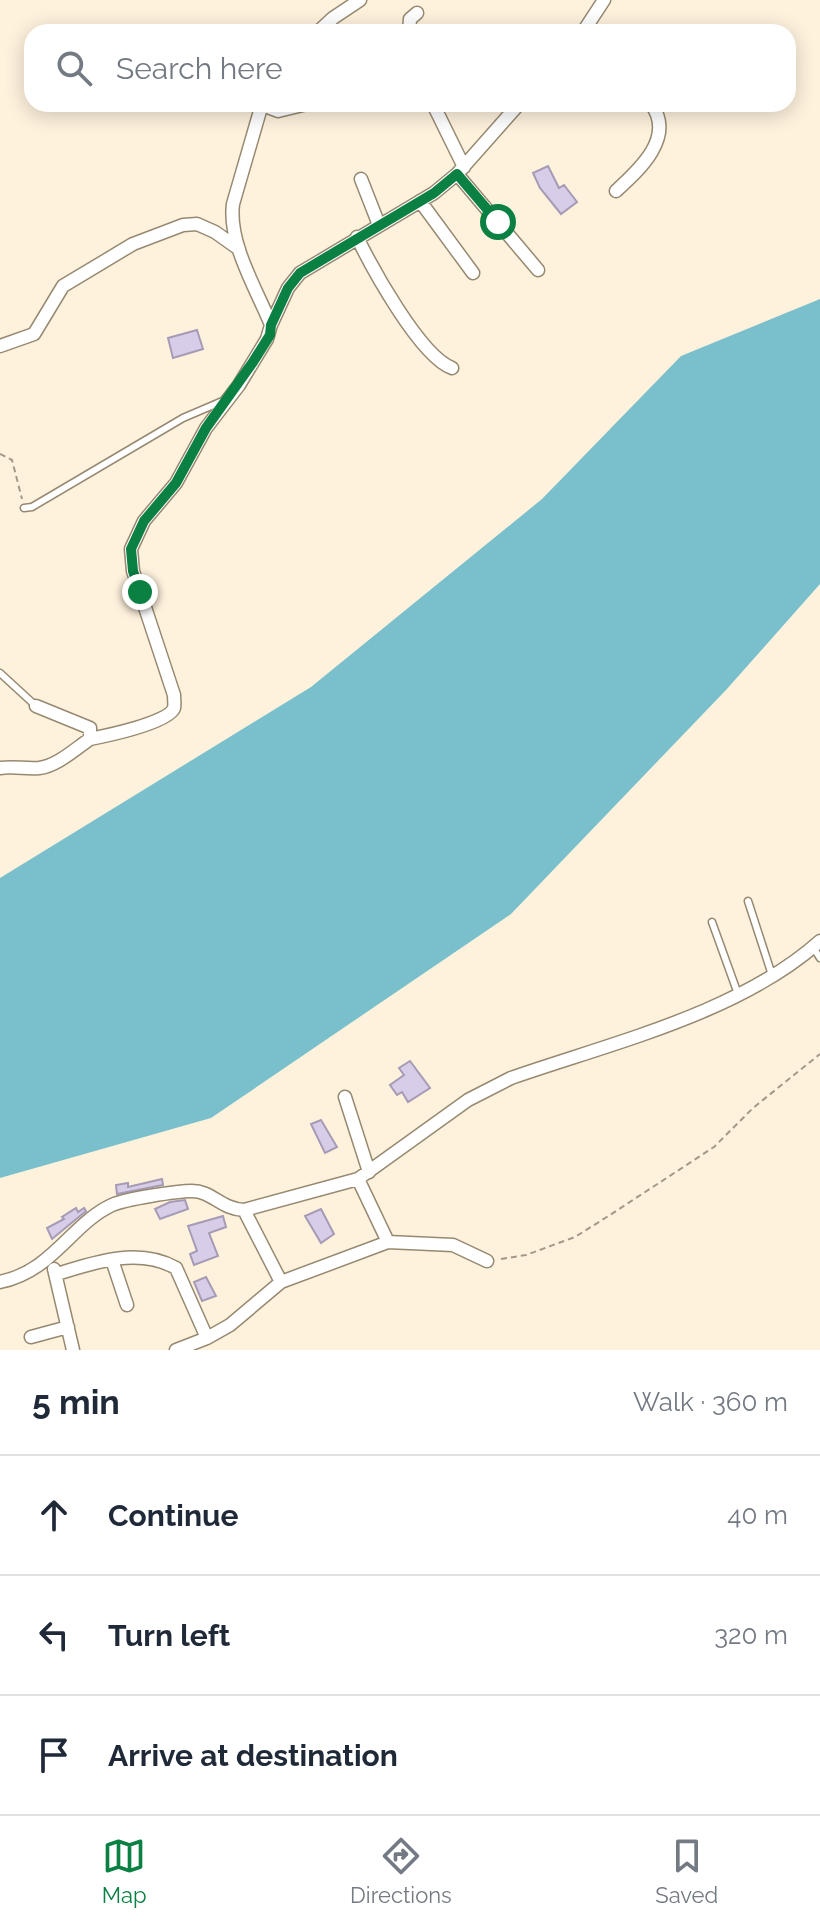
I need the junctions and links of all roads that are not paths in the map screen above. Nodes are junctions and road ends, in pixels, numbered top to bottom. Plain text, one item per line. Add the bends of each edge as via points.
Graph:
1 (360, 0) edge
2 (604, 0) edge
3 (417, 13) dead end
4 (327, 24) edge
5 (410, 24) edge
6 (590, 24) edge
7 (260, 112) edge
8 (436, 112) edge
9 (512, 112) edge
10 (657, 112) edge
11 (460, 171) junction
12 (361, 179) dead end
13 (616, 191) dead end
14 (420, 201) junction
15 (379, 225) junction
16 (357, 237) junction
17 (239, 249) junction
18 (538, 270) dead end
19 (473, 273) dead end
20 (271, 325) junction
21 (0, 346) edge
22 (452, 368) dead end
23 (228, 399) junction
24 (24, 508) road end
25 (0, 673) edge
26 (36, 706) joint
27 (90, 739) junction
28 (0, 768) edge
29 (748, 901) dead end
30 (712, 922) dead end
31 (818, 949) edge
32 (772, 975) junction
33 (738, 994) junction
34 (345, 1097) dead end
35 (364, 1175) junction
36 (244, 1210) junction
37 (388, 1242) junction
38 (50, 1258) junction
39 (112, 1260) junction
40 (487, 1261) road end
41 (57, 1274) junction
42 (0, 1282) edge
43 (281, 1282) junction
44 (127, 1305) dead end
45 (68, 1327) junction
46 (31, 1337) dead end
47 (207, 1338) junction
48 (73, 1350) edge
49 (176, 1350) edge

1 - 4 street
2 - 6 street
3 - 5 street
7 - 17 street via 233,204
8 - 11 street
9 - 11 street
10 - 13 street via 655,148
11 - 14 street
11 - 18 street
12 - 15 street
14 - 15 street
14 - 19 street
15 - 16 street
16 - 20 street via 300,273
16 - 22 street via 401,313 424,344
17 - 20 street
17 - 21 street via 197,224 133,244 63,286 34,334
20 - 23 street
23 - 24 lane via 183,418
23 - 27 street via 176,483 144,521 131,549 174,708 146,725
25 - 26 lane
26 - 27 street via 90,728
27 - 28 street via 46,766
29 - 32 lane
30 - 33 lane
31 - 32 street
32 - 33 street
33 - 35 street via 487,1088
34 - 35 street
35 - 36 street
35 - 37 street
36 - 38 street via 193,1191 114,1204
36 - 43 street
37 - 40 street via 453,1245
37 - 43 street
38 - 41 street
38 - 42 street
39 - 41 street
39 - 44 street
39 - 47 street via 150,1257 176,1268
41 - 45 street
43 - 47 street
45 - 46 street
45 - 48 street
47 - 49 street

